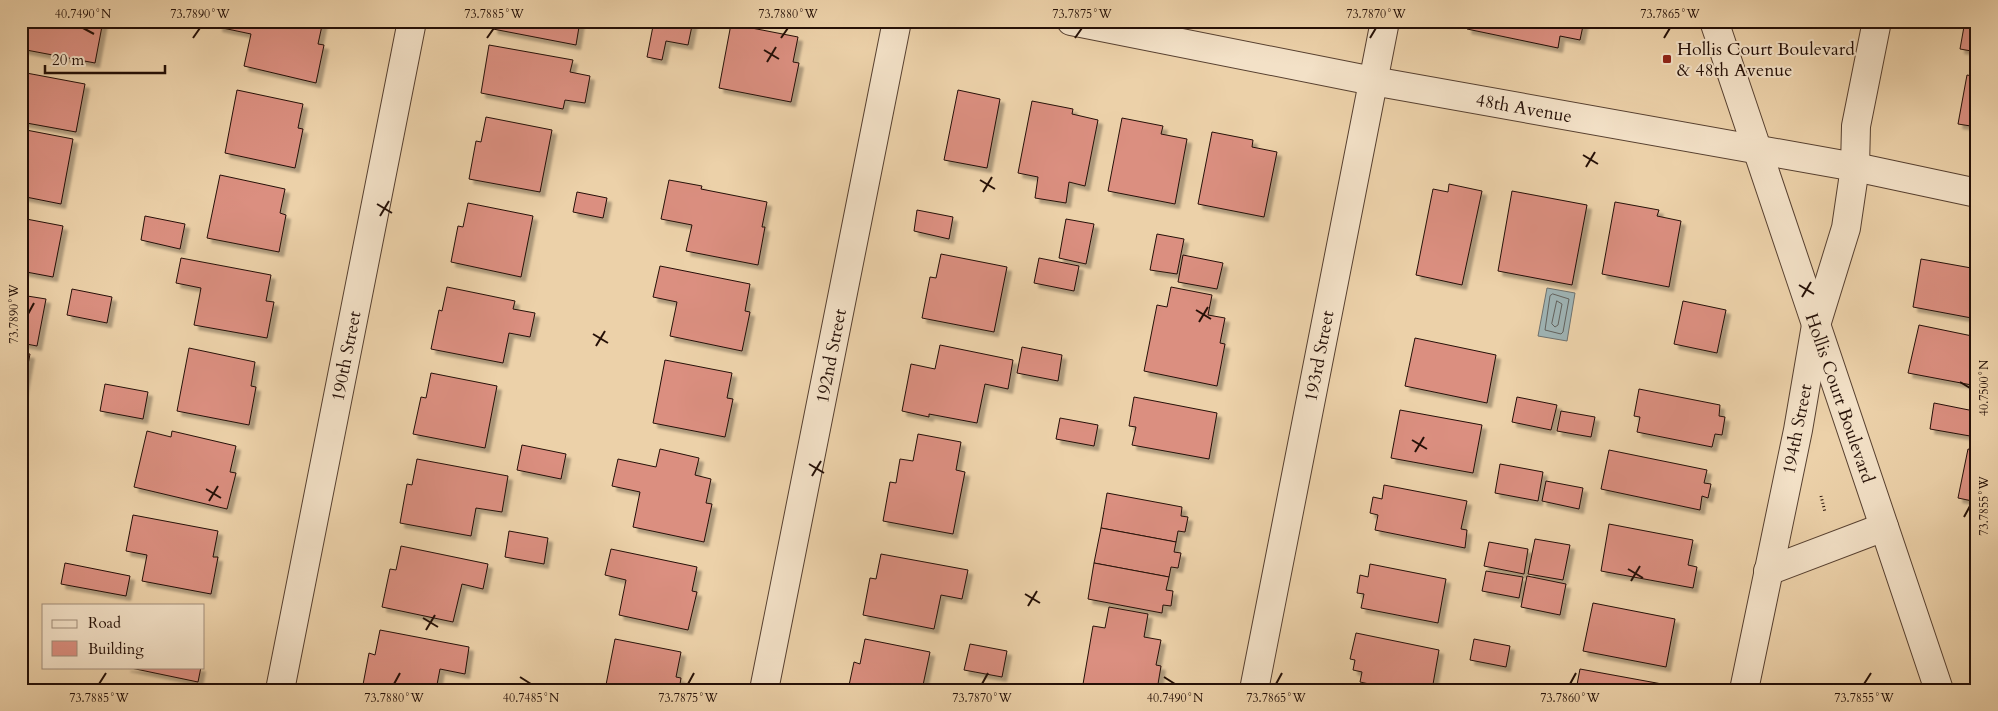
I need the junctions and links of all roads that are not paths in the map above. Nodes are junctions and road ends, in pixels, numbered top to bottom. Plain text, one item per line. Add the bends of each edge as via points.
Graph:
1 (412, 21) edge
2 (898, 21) edge
3 (1071, 21) edge
4 (1385, 21) edge
5 (1714, 21) edge
6 (1877, 21) edge
7 (1373, 81) junction
8 (1757, 149) junction
9 (1855, 167) junction
10 (1977, 193) edge
11 (1816, 326) junction
12 (1884, 527) junction
13 (1768, 571) junction
14 (280, 690) edge
15 (764, 690) edge
16 (1254, 690) edge
17 (1744, 690) edge
18 (1939, 690) edge

1 - 14 street, 190th Street
2 - 15 street, 192nd Street
3 - 7 street, 48th Avenue
4 - 7 street, 193rd Street
5 - 8 street, Hollis Court Boulevard
6 - 9 street, 194th Street via 1856,126
7 - 8 street, 48th Avenue
7 - 16 street, 193rd Street
8 - 9 street, 48th Avenue
8 - 11 street, Hollis Court Boulevard
9 - 10 street, 48th Avenue
9 - 11 street, 194th Street via 1846,228
11 - 12 street, Hollis Court Boulevard
11 - 13 street, 194th Street
12 - 13 street
12 - 18 street, Hollis Court Boulevard
13 - 17 street, 194th Street

